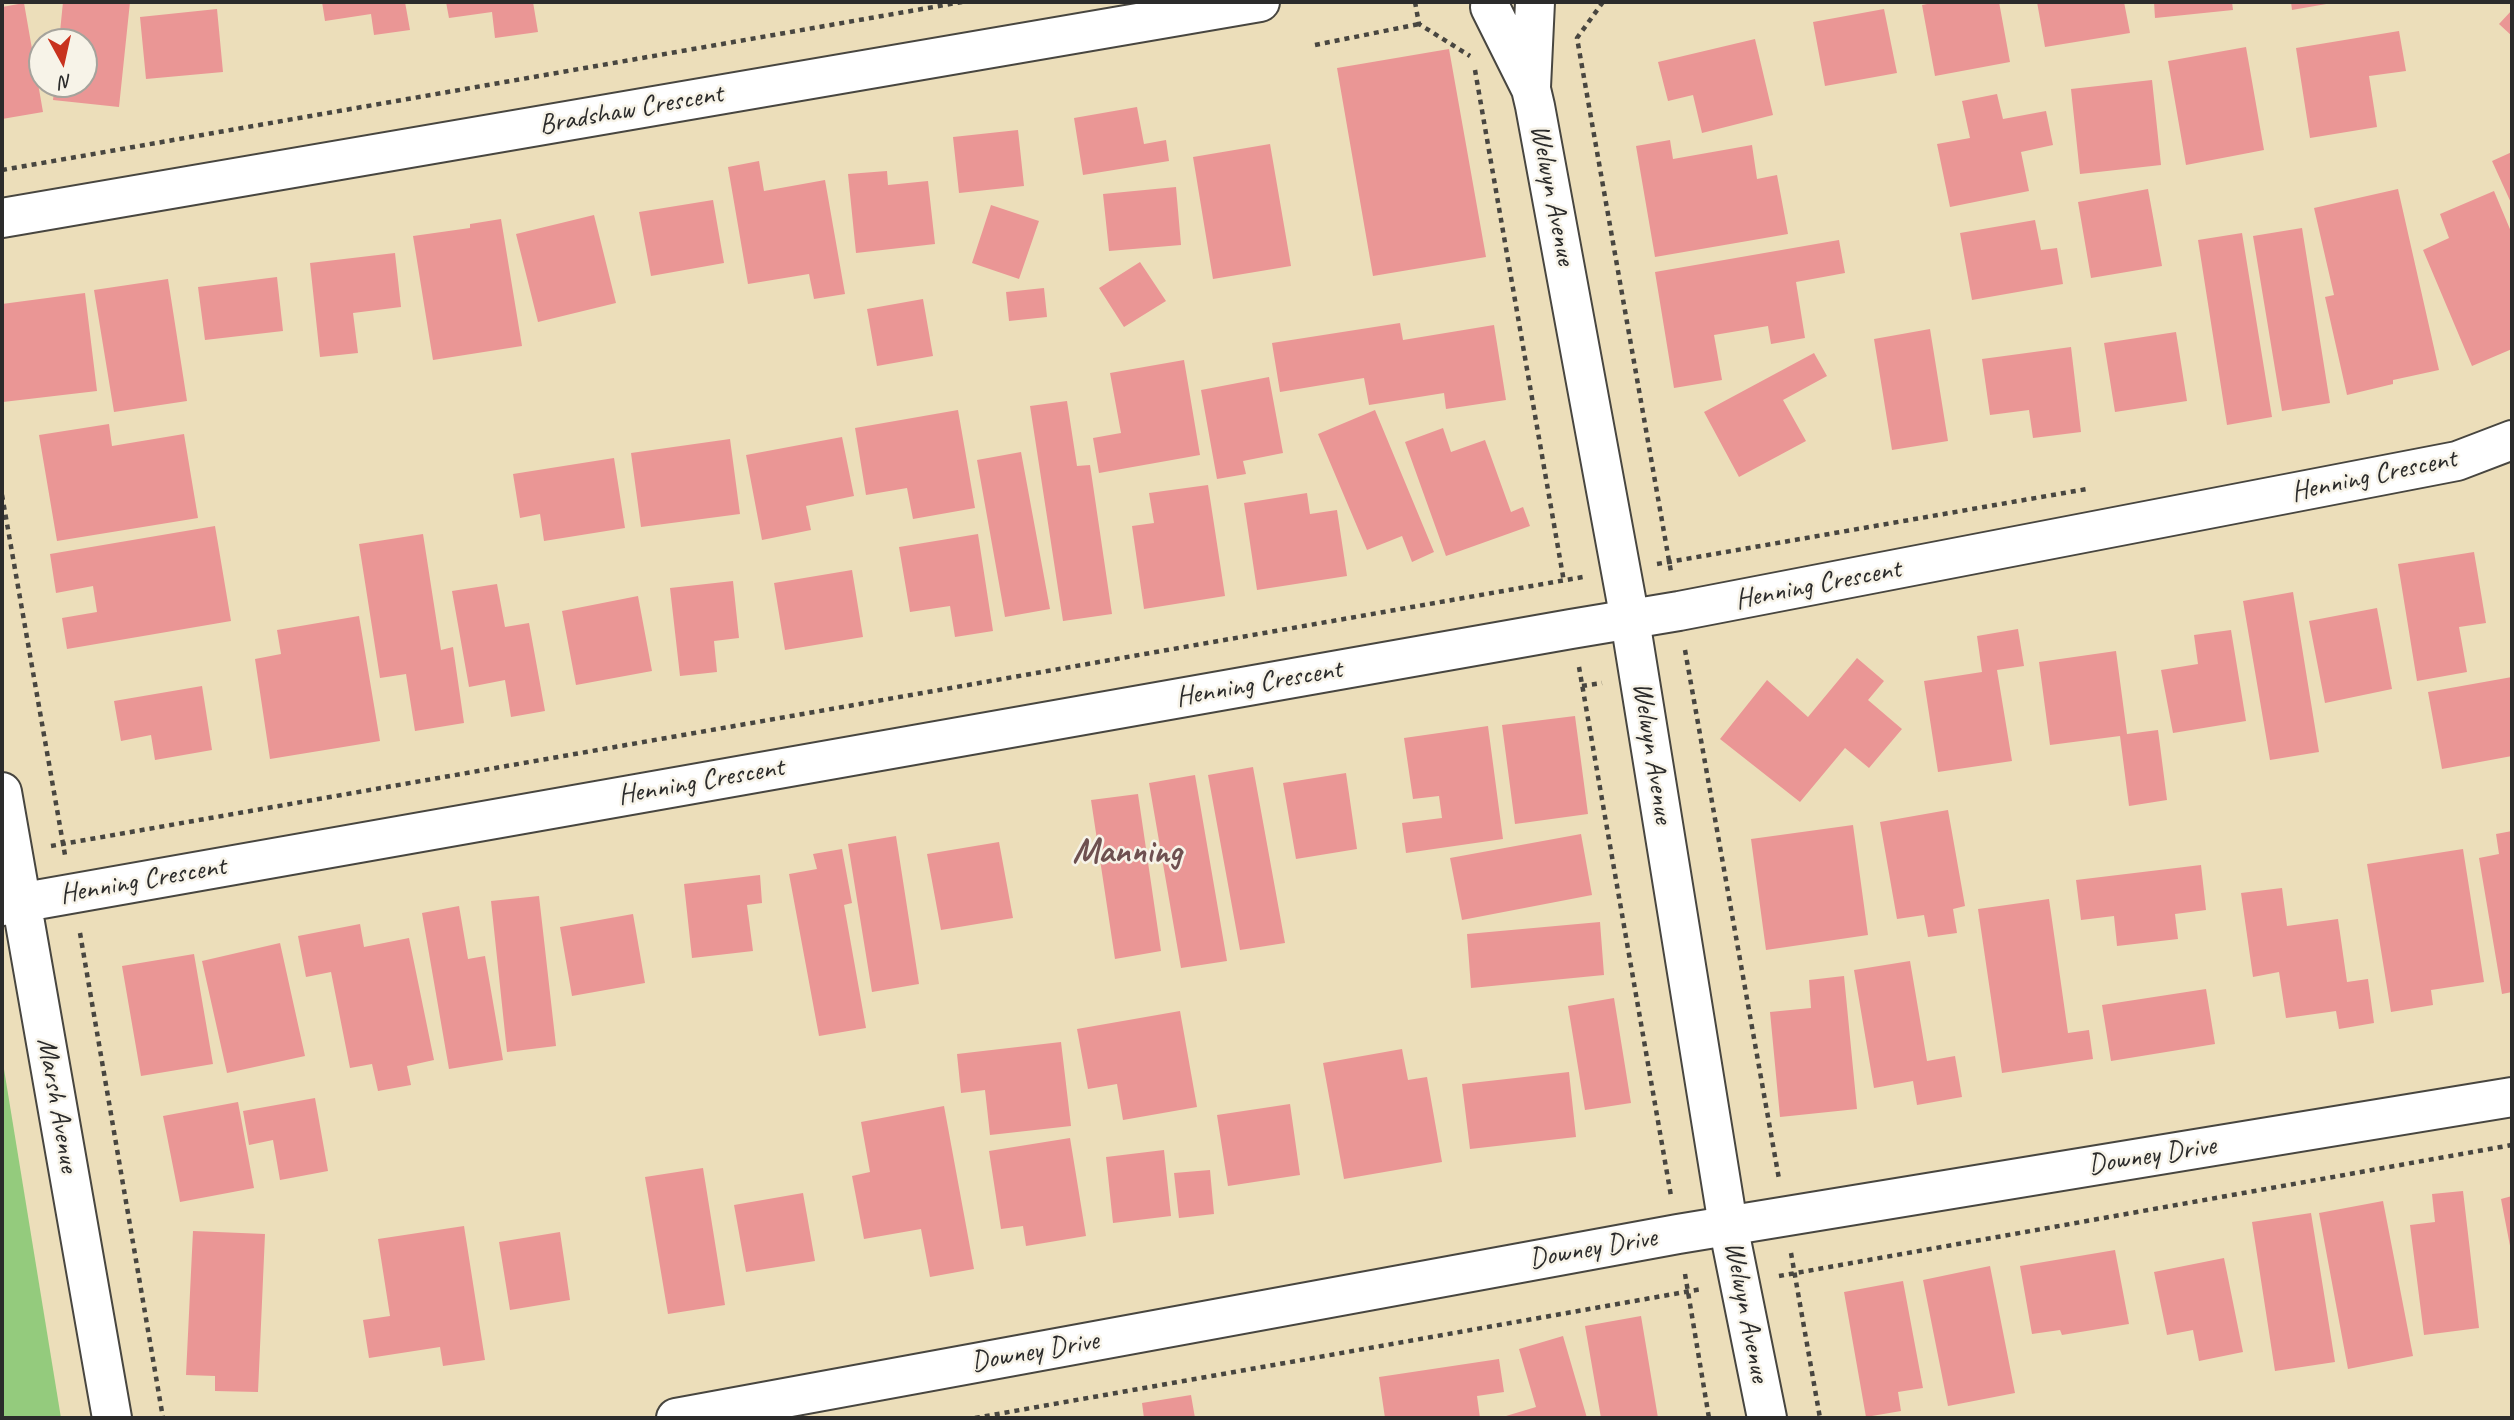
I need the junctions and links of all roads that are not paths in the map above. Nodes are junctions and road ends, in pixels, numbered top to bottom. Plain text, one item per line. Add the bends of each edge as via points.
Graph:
1 (1260, 2) edge
2 (1535, 2) edge
3 (1497, 3) edge
4 (1531, 89) junction
5 (2, 218) edge
6 (2512, 440) edge
7 (1630, 620) junction
8 (2, 792) edge
9 (12, 905) edge
10 (2512, 1097) edge
11 (1728, 1225) junction
12 (112, 1418) edge
13 (676, 1418) edge
14 (1767, 1418) edge

1 - 5 street, Bradshaw Crescent
2 - 4 street, Welwyn Avenue
3 - 4 street, Welwyn Avenue
4 - 7 street, Welwyn Avenue
6 - 7 street, Henning Crescent via 2457,461
7 - 9 street, Henning Crescent
7 - 11 street, Welwyn Avenue
8 - 9 street, Marsh Avenue via 13,852
9 - 12 street, Marsh Avenue
10 - 11 street, Downey Drive
11 - 13 street, Downey Drive
11 - 14 street, Welwyn Avenue

